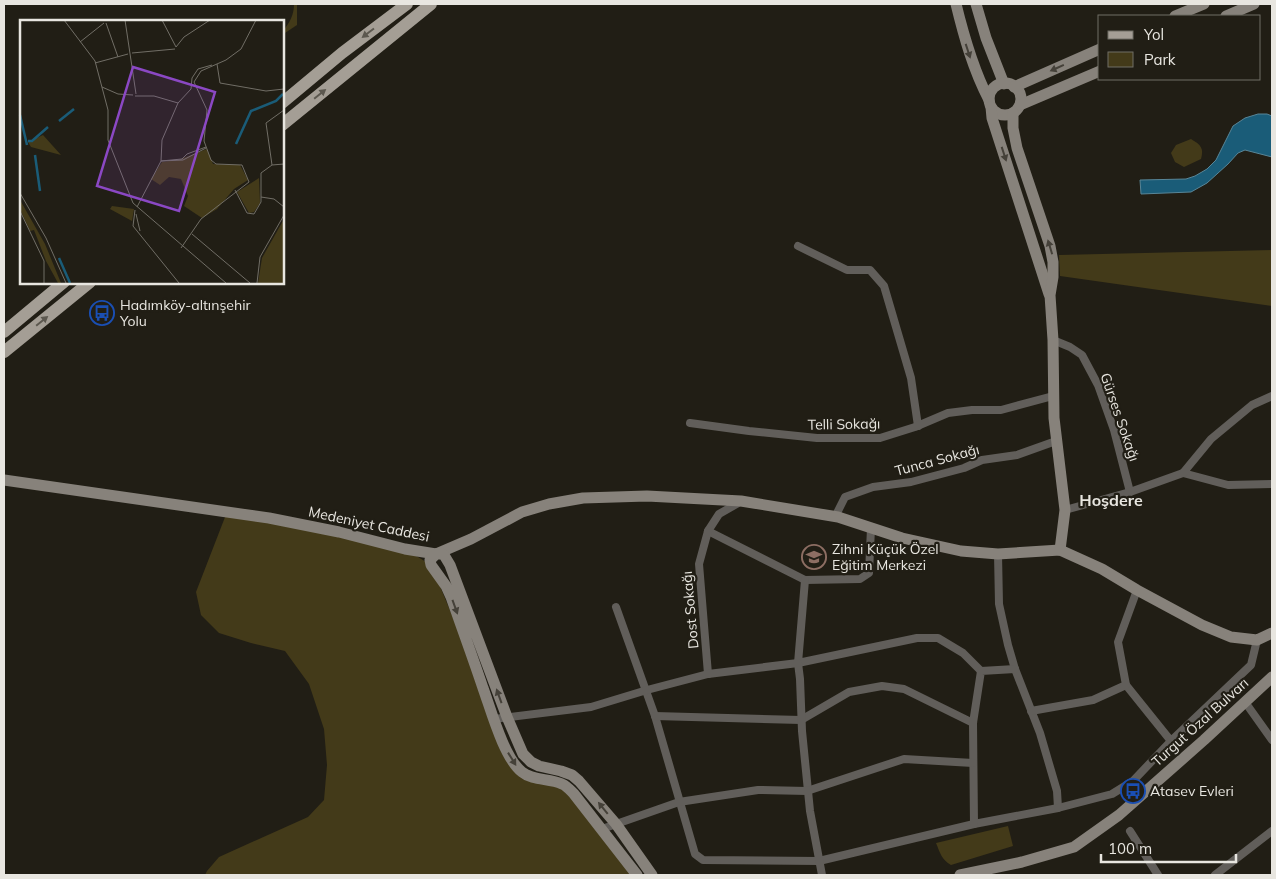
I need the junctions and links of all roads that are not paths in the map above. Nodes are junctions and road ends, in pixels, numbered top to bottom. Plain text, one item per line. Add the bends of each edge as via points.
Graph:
1 (407, 4) edge
2 (428, 4) edge
3 (956, 4) edge
4 (976, 4) edge
5 (1204, 4) edge
6 (1254, 4) edge
7 (1177, 15) edge
8 (1228, 15) edge
9 (1098, 50) edge
10 (1098, 71) edge
11 (1009, 85) junction
12 (284, 101) edge
13 (990, 104) junction
14 (1017, 109) junction
15 (284, 123) edge
16 (798, 246) dead end
17 (62, 284) edge
18 (88, 284) edge
19 (1050, 295) junction
20 (4, 332) edge
21 (1053, 340) junction
22 (4, 352) edge
23 (1053, 396) junction
24 (1272, 396) edge
25 (690, 423) dead end
26 (918, 426) junction
27 (1056, 441) junction
28 (1183, 473) junction
29 (4, 480) edge
30 (1272, 484) edge
31 (4, 485) edge
32 (71, 490) junction
33 (1130, 492) junction
34 (741, 501) junction
35 (1065, 510) junction
36 (835, 517) junction
37 (871, 528) junction
38 (708, 531) junction
39 (1060, 550) junction
40 (436, 554) junction
41 (998, 554) junction
42 (805, 580) junction
43 (1136, 590) junction
44 (616, 608) dead end
45 (1272, 633) edge
46 (1257, 640) junction
47 (798, 663) junction
48 (1015, 669) junction
49 (981, 671) junction
50 (708, 674) junction
51 (1272, 677) edge
52 (1126, 685) junction
53 (647, 690) junction
54 (1245, 702) junction
55 (1031, 711) junction
56 (655, 716) junction
57 (507, 717) junction
58 (494, 719) junction
59 (801, 720) junction
60 (973, 723) junction
61 (1272, 740) edge
62 (1170, 741) junction
63 (973, 763) junction
64 (807, 791) junction
65 (679, 802) junction
66 (1058, 808) junction
67 (616, 824) junction
68 (974, 824) junction
69 (602, 829) junction
70 (1130, 831) dead end
71 (1272, 831) edge
72 (819, 861) junction
73 (637, 875) edge
74 (652, 875) edge
75 (822, 875) edge
76 (960, 875) edge
77 (1158, 875) edge
78 (1215, 875) edge

1 -> 12 main road
15 -> 2 main road
3 -> 13 street via 964,39
4 - 11 street via 986,38
5 - 7 street
6 - 8 street
9 -> 11 street
10 - 14 street
11 - 13 street via 994,88
11 - 14 street via 1020,94
13 - 14 street via 998,114
13 -> 19 street
19 -> 14 street via 1052,253 1017,148 1013,128
16 - 26 street via 847,270 870,270 884,286 911,378
17 - 20 main road
22 -> 18 main road
19 - 21 street
21 - 23 street
21 - 33 street, Gürses Sokağı via 1082,355 1098,385
23 - 26 street, Telli Sokağı via 1001,410 948,413
23 - 27 street
24 - 28 street via 1252,405 1211,439
25 - 26 street, Telli Sokağı via 817,438 880,438
27 - 35 street
27 - 36 street, Tunca Sokağı via 1017,455 982,460 911,482 873,487 845,497
28 - 30 street via 1228,485
28 - 33 street
29 - 32 street
31 - 32 street
32 - 40 street, Medeniyet Caddesi via 269,518
33 - 35 street
34 - 36 street, Medeniyet Caddesi
34 - 38 street, Dost Sokağı via 719,514
34 - 40 street, Medeniyet Caddesi via 647,496 583,498 522,512
35 - 39 street
36 - 37 street, Medeniyet Caddesi
37 - 41 street, Medeniyet Caddesi via 961,551
37 - 42 street via 869,573 860,579
38 - 42 street
38 - 50 street, Dost Sokağı via 699,564
39 - 41 street, Medeniyet Caddesi
39 - 43 street via 1102,569
57 -> 40 street via 450,565 444,556
40 -> 58 street via 430,560 431,565 451,597
41 - 48 street via 999,604
42 - 47 street
43 - 46 street via 1231,637
43 - 52 street via 1118,642
44 - 53 street
45 - 46 street
46 - 62 street via 1251,665
47 - 49 street via 918,638 938,638 963,653
47 - 50 street
47 - 59 street
48 - 49 street
48 - 55 street
49 - 60 street
50 - 53 street
51 - 54 street, Turgut Özal Bulvarı
52 - 55 street via 1093,700
52 - 62 street
53 - 56 street
53 - 57 street via 591,707
54 - 61 street
54 - 76 street, Turgut Özal Bulvarı via 1119,815 1074,847
55 - 66 street via 1057,791
56 - 59 street
56 - 65 street
57 - 58 street
67 -> 57 street via 572,775 531,762 523,754
58 -> 69 street via 509,756 521,771 531,777 564,785
59 - 60 street via 849,692 882,686 904,689
59 - 64 street
60 - 63 street
62 - 66 street via 1132,781 1112,794
63 - 64 street via 904,759
63 - 68 street
64 - 65 street via 758,790
64 - 72 street
65 - 67 street
65 - 72 street via 695,854 703,860
66 - 68 street
67 - 69 street
67 - 74 street
68 - 72 street
69 - 73 street
70 - 77 street
71 - 78 street
72 - 75 street

